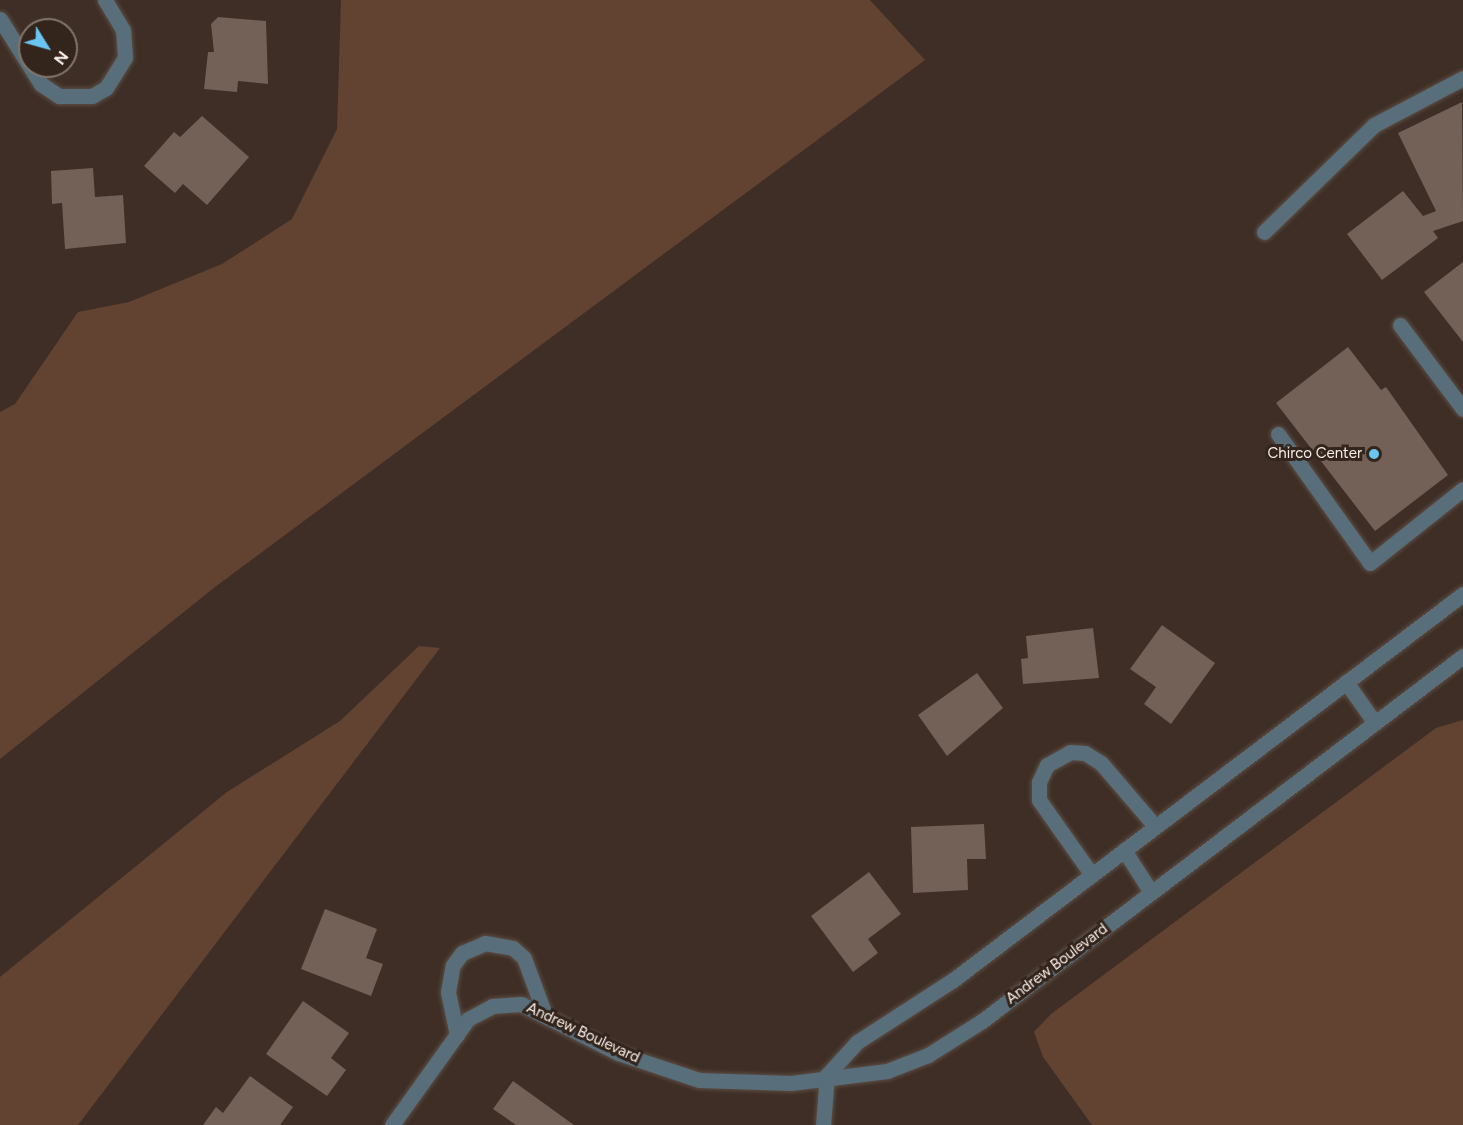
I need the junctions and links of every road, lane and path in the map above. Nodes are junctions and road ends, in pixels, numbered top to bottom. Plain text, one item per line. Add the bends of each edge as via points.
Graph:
1 (105, 0) edge
2 (0, 19) edge
3 (1463, 78) edge
4 (1264, 232) dead end
5 (1400, 325) dead end
6 (1463, 410) edge
7 (1278, 435) dead end
8 (1463, 489) edge
9 (1463, 594) edge
10 (1463, 656) edge
11 (1346, 682) junction
12 (1375, 723) junction
13 (1155, 826) junction
14 (1124, 850) junction
15 (1092, 875) junction
16 (1151, 892) junction
17 (543, 1012) junction
18 (457, 1035) junction
19 (827, 1075) junction
20 (392, 1125) edge
21 (823, 1125) edge

1 - 2 street via 123,30 125,57 106,88 92,96 60,96 41,84
3 - 4 street via 1374,125
5 - 6 street
7 - 8 street via 1370,563
9 - 11 street
10 - 12 street, Andrew Boulevard
11 - 12 street
11 - 13 street
12 - 16 street, Andrew Boulevard
13 - 14 street
13 - 15 street via 1101,763 1085,753 1070,752 1047,765 1039,782 1039,800
14 - 15 street
14 - 16 street
15 - 19 street via 953,980 857,1042
16 - 19 street, Andrew Boulevard via 982,1021 928,1055 887,1071
17 - 18 street, Andrew Boulevard via 518,1003 492,1006 468,1019
17 - 18 street via 524,958 513,948 485,943 462,953 453,965 448,992
17 - 19 street, Andrew Boulevard via 618,1053 699,1080 791,1083
18 - 20 street, Andrew Boulevard
19 - 21 street

